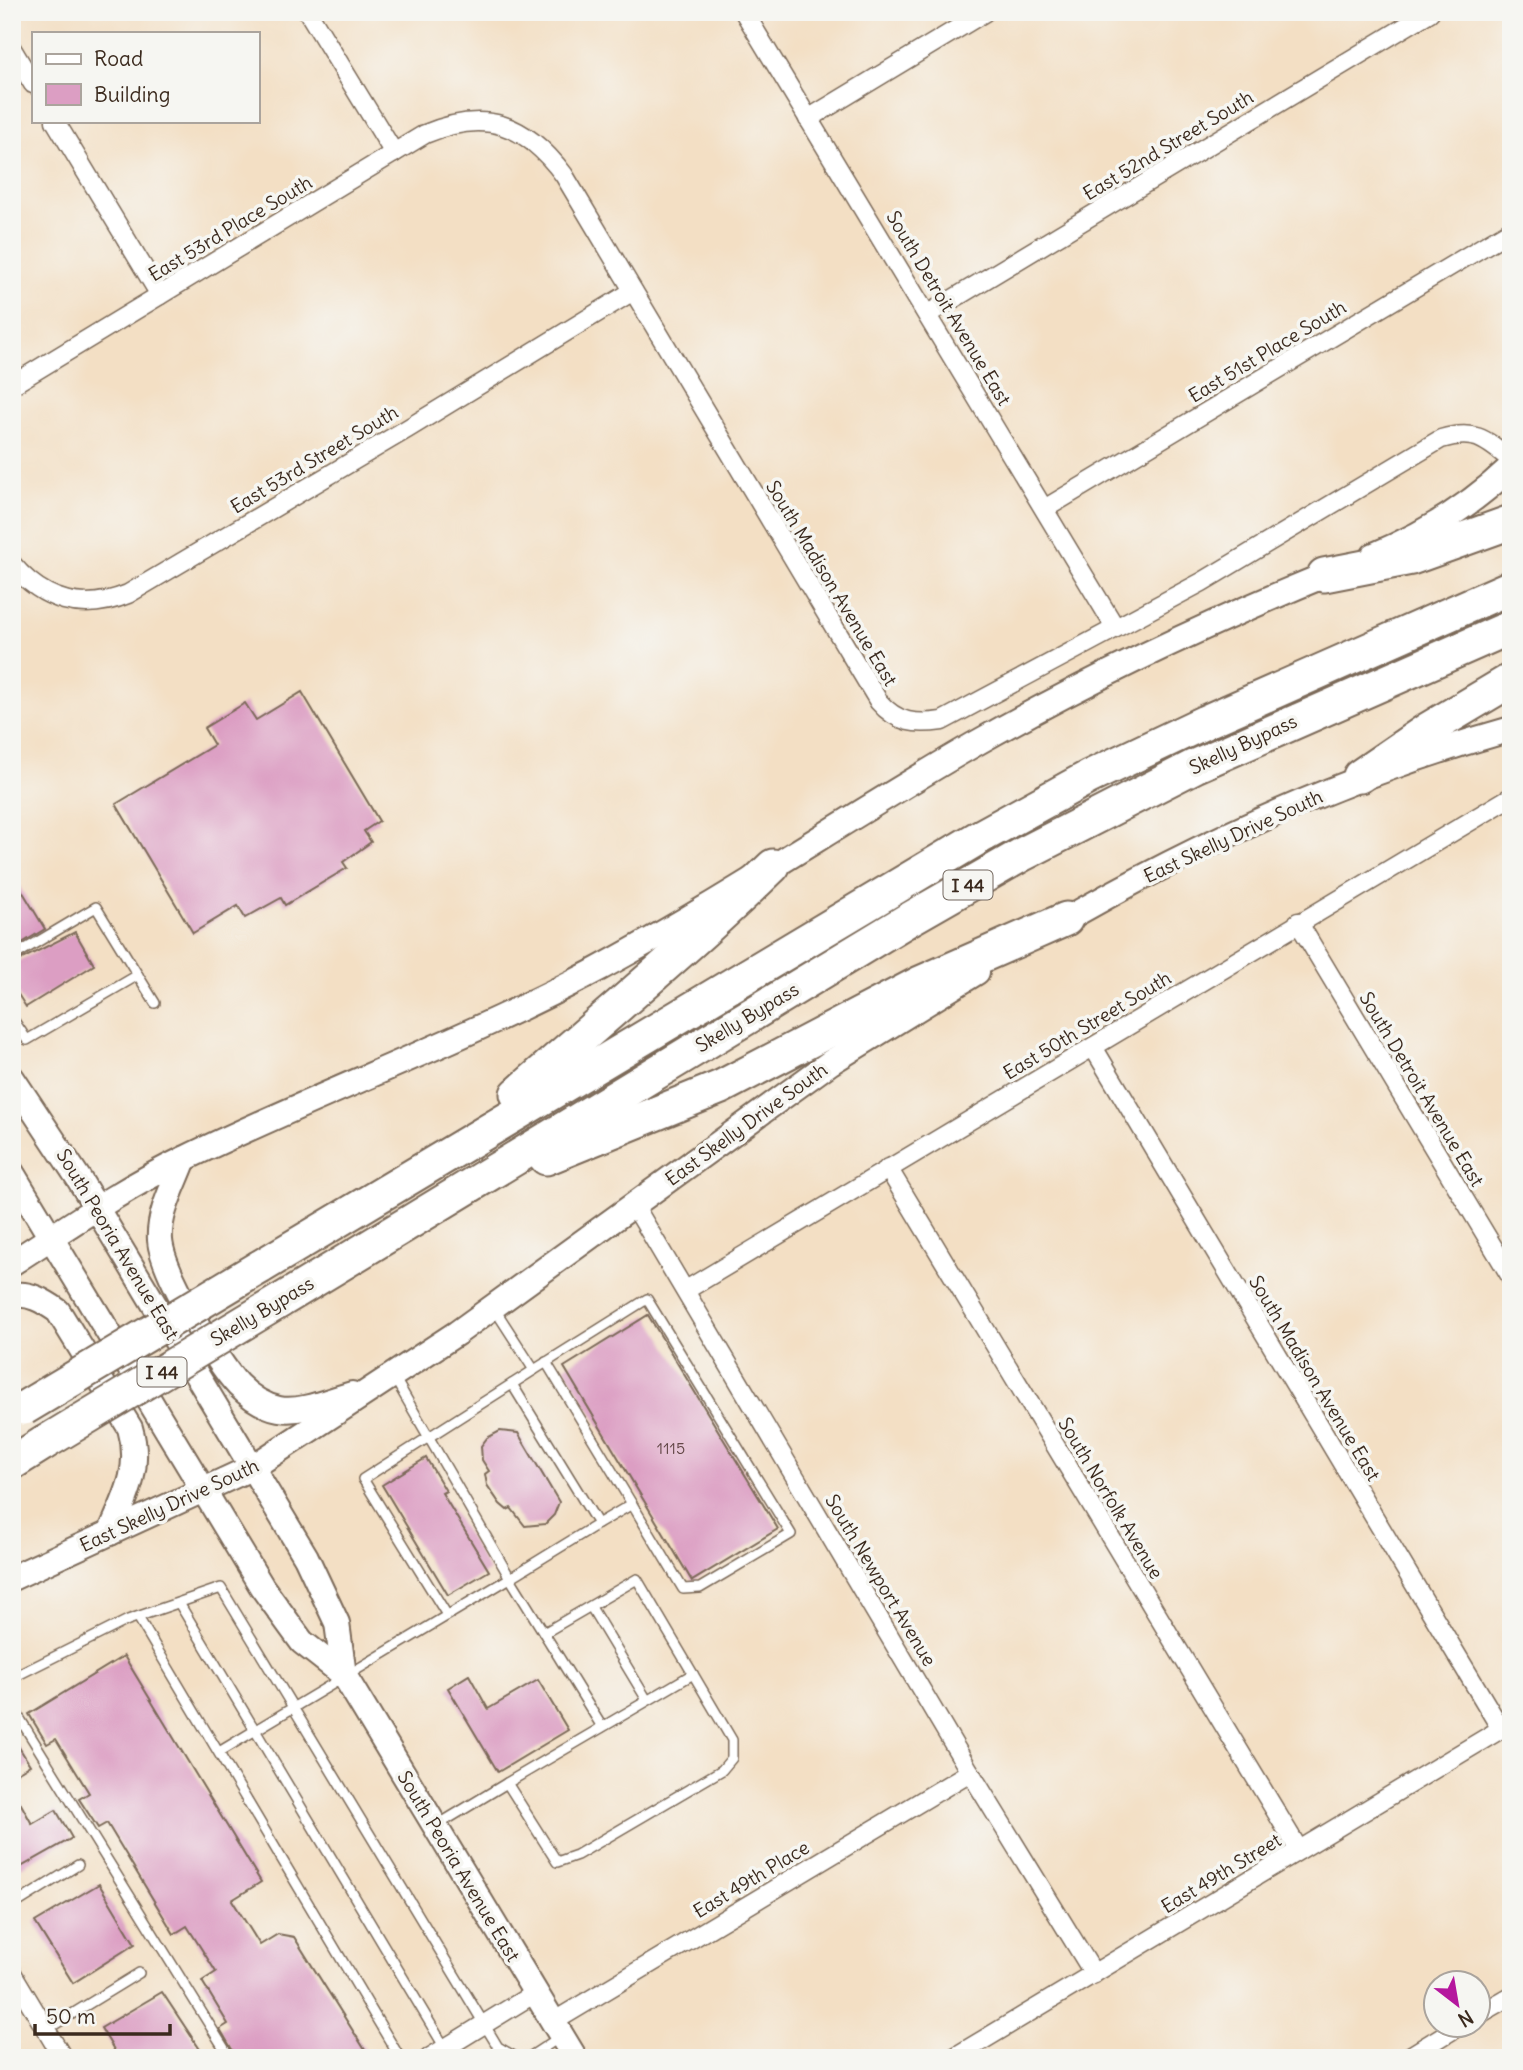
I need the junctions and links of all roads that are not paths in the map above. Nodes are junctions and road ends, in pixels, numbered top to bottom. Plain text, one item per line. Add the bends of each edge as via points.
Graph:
1 (308, 12) edge
2 (744, 12) edge
3 (985, 12) edge
4 (1430, 12) edge
5 (12, 48) edge
6 (32, 82) edge
7 (808, 119) junction
8 (475, 120) joint
9 (56, 122) edge
10 (394, 153) junction
11 (1511, 230) edge
12 (633, 291) junction
13 (160, 295) junction
14 (928, 314) junction
15 (12, 384) edge
16 (1511, 460) edge
17 (1511, 467) edge
18 (1046, 508) junction
19 (1511, 522) edge
20 (12, 564) edge
21 (1324, 575) junction
22 (1511, 587) edge
23 (1115, 627) junction
24 (1511, 627) edge
25 (1511, 680) edge
26 (1511, 729) edge
27 (1360, 776) junction
28 (1510, 796) edge
29 (773, 866) junction
30 (1066, 919) junction
31 (1298, 922) junction
32 (12, 957) edge
33 (138, 975) junction
34 (155, 1003) dead end
35 (12, 1018) edge
36 (1093, 1047) junction
37 (12, 1078) edge
38 (458, 1147) junction
39 (184, 1159) junction
40 (888, 1168) junction
41 (12, 1173) edge
42 (453, 1196) junction
43 (634, 1205) junction
44 (96, 1208) junction
45 (51, 1237) junction
46 (12, 1263) edge
47 (1511, 1277) edge
48 (686, 1290) junction
49 (12, 1296) edge
50 (493, 1307) junction
51 (546, 1362) junction
52 (534, 1370) junction
53 (383, 1382) junction
54 (512, 1384) junction
55 (18, 1412) edge
56 (428, 1437) junction
57 (12, 1462) edge
58 (253, 1467) junction
59 (203, 1492) junction
60 (632, 1504) junction
61 (598, 1524) junction
62 (110, 1533) junction
63 (12, 1578) edge
64 (510, 1578) junction
65 (178, 1603) junction
66 (591, 1607) junction
67 (447, 1615) junction
68 (138, 1617) junction
69 (544, 1633) junction
70 (693, 1674) junction
71 (344, 1675) junction
72 (12, 1678) edge
73 (647, 1700) junction
74 (12, 1706) edge
75 (293, 1707) junction
76 (16, 1720) edge
77 (1506, 1726) edge
78 (602, 1727) junction
79 (256, 1730) junction
80 (219, 1752) junction
81 (970, 1772) junction
82 (507, 1783) junction
83 (436, 1827) junction
84 (1299, 1850) junction
85 (78, 1865) dead end
86 (12, 1906) edge
87 (12, 1973) edge
88 (139, 1973) dead end
89 (1094, 1974) junction
90 (535, 1993) junction
91 (1511, 1996) edge
92 (1492, 2007) edge
93 (484, 2024) junction
94 (557, 2029) junction
95 (46, 2030) junction
96 (1440, 2038) edge
97 (445, 2048) junction
98 (63, 2058) edge
99 (230, 2058) edge
100 (400, 2058) edge
101 (429, 2058) edge
102 (516, 2058) edge
103 (528, 2058) edge
104 (575, 2058) edge
105 (953, 2058) edge
106 (1407, 2058) edge

1 - 10 street
2 - 7 street, South Detroit Avenue East
3 - 7 street
4 - 14 street, East 52nd Street South
5 - 6 street
7 - 14 street, South Detroit Avenue East
8 - 10 street, East 53rd Place South via 425,134
8 - 12 street, South Madison Avenue East via 529,136 548,153
9 - 13 street
10 - 13 street, East 53rd Place South
11 - 18 street, East 51st Place South
12 - 20 street, East 53rd Street South via 120,597 89,604 54,598 26,580
12 - 23 street, South Madison Avenue East via 879,702 892,716 923,724 943,721
13 - 15 street, East 53rd Place South
14 - 18 street, South Detroit Avenue East
16 - 23 street, South Madison Avenue East via 1483,438 1462,433 1441,439 1202,582
17 - 21 main road via 1430,528
18 - 23 street, South Detroit Avenue East
19 - 21 highway via 1411,558
21 - 29 main road via 1093,682 976,744
22 - 38 highway, Skelly Bypass / I 44 via 1078,783
24 - 42 highway, Skelly Bypass / I 44 via 1195,766 1023,854 906,920
25 - 27 highway
26 - 27 main road, East Skelly Drive South
27 - 30 main road, East Skelly Drive South via 1185,857
28 - 31 street, East 50th Street South
29 - 38 highway via 702,935
29 - 39 main road via 588,974
30 - 42 highway via 920,984 721,1087
30 - 43 main road, East Skelly Drive South via 831,1062
31 - 36 street, East 50th Street South
31 - 47 street, South Detroit Avenue East
32 - 33 lane via 96,907
33 - 34 lane
33 - 35 lane via 27,1040
36 - 40 street, East 50th Street South
36 - 77 street, South Madison Avenue East
37 - 44 main road, South Peoria Avenue East
38 - 55 highway, Skelly Bypass / I 44, bridge
39 - 44 main road
39 - 53 main road via 162,1220 162,1255 238,1384 263,1404 292,1409
40 - 48 street, East 50th Street South
40 - 84 street, South Norfolk Avenue
41 - 45 main road, South Peoria Avenue East
42 - 57 highway, Skelly Bypass / I 44, bridge
43 - 48 street, South Newport Avenue
43 - 50 main road, East Skelly Drive South
44 - 45 main road
44 - 58 main road, South Peoria Avenue East
45 - 46 main road
45 - 59 main road, South Peoria Avenue East
48 - 81 street, South Newport Avenue
49 - 62 main road via 45,1301 58,1311 130,1429 135,1446 134,1478
50 - 52 lane
50 - 53 main road, East Skelly Drive South
51 - 52 lane
51 - 60 lane
51 - 60 lane via 647,1299 791,1534 700,1588 683,1589
52 - 54 lane
53 - 56 lane
53 - 58 main road, East Skelly Drive South
54 - 56 lane
54 - 61 lane
56 - 64 lane
56 - 67 lane via 363,1479
58 - 59 main road, East Skelly Drive South
58 - 71 main road, South Peoria Avenue East via 306,1557 337,1623
59 - 62 main road, East Skelly Drive South
59 - 71 main road, South Peoria Avenue East via 302,1642
60 - 61 lane
61 - 64 lane
62 - 63 main road, East Skelly Drive South
64 - 67 lane
64 - 69 lane
65 - 68 lane
65 - 75 lane via 221,1588
65 - 79 lane
66 - 69 lane
66 - 70 lane via 637,1579
66 - 73 lane
67 - 71 lane
68 - 72 lane
68 - 80 lane
69 - 78 lane
70 - 73 lane
70 - 82 lane via 732,1740 732,1758 722,1770 588,1849 557,1862
71 - 75 lane
71 - 83 main road, South Peoria Avenue East
73 - 78 lane
74 - 76 lane
75 - 79 lane
75 - 93 lane
76 - 99 lane
77 - 84 street, East 49th Street
78 - 82 lane
79 - 80 lane
79 - 97 lane
80 - 100 lane
81 - 89 street, South Newport Avenue
81 - 94 street, East 49th Place
82 - 83 lane
83 - 90 main road, South Peoria Avenue East
84 - 89 street, East 49th Street
85 - 86 lane
87 - 95 street
88 - 95 lane
89 - 105 street, East 49th Street
90 - 93 street
90 - 94 main road, South Peoria Avenue East
91 - 92 street
93 - 97 street
93 - 102 lane via 498,2048
94 - 103 lane
94 - 104 main road, South Peoria Avenue East
95 - 98 street
96 - 106 street
97 - 101 street

